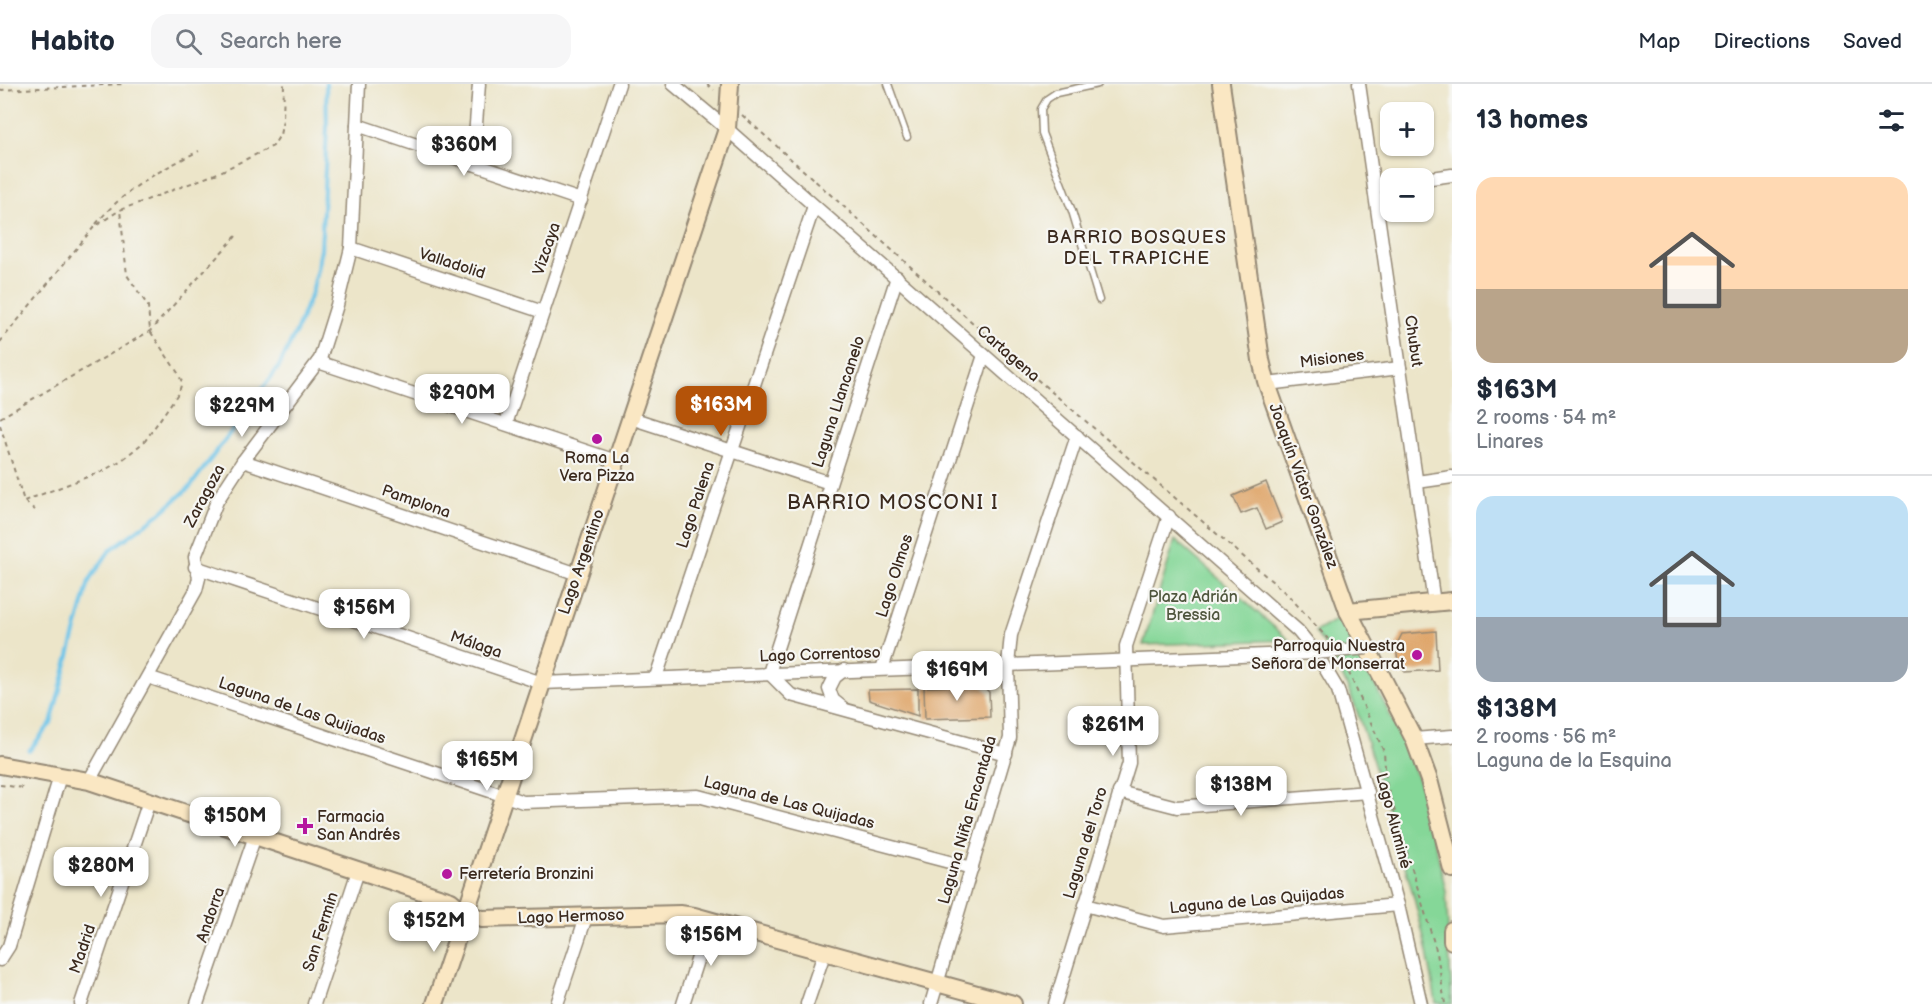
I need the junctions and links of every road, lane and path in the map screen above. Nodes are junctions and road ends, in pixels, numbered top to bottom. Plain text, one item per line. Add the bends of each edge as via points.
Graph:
1 (124, 84) edge
2 (284, 84) edge
3 (359, 84) edge
4 (479, 84) edge
5 (619, 84) edge
6 (673, 84) edge
7 (730, 84) edge
8 (888, 84) edge
9 (1098, 84) edge
10 (1221, 84) edge
11 (1359, 84) edge
12 (66, 85) edge
13 (0, 90) edge
14 (357, 125) junction
15 (727, 129) junction
16 (907, 137) dead end
17 (199, 151) dead end
18 (473, 164) junction
19 (1452, 175) edge
20 (1434, 178) edge
21 (1380, 185) edge
22 (1374, 186) junction
23 (581, 200) junction
24 (813, 206) junction
25 (120, 210) junction
26 (94, 226) junction
27 (238, 234) dead end
28 (351, 248) junction
29 (897, 278) junction
30 (1099, 300) dead end
31 (543, 312) junction
32 (150, 332) junction
33 (0, 342) edge
34 (984, 356) junction
35 (318, 362) junction
36 (1400, 368) junction
37 (1267, 384) junction
38 (0, 418) edge
39 (631, 418) junction
40 (506, 424) junction
41 (0, 425) edge
42 (1077, 436) junction
43 (732, 451) junction
44 (243, 461) junction
45 (616, 461) junction
46 (1452, 477) edge
47 (1417, 482) junction
48 (830, 483) junction
49 (24, 501) junction
50 (35, 510) dead end
51 (1169, 516) junction
52 (195, 567) junction
53 (578, 574) junction
54 (1452, 602) edge
55 (1434, 603) junction
56 (1348, 611) junction
57 (1367, 648) junction
58 (1316, 653) junction
59 (1126, 661) junction
60 (1008, 664) junction
61 (882, 669) junction
62 (844, 670) junction
63 (768, 673) junction
64 (148, 677) junction
65 (656, 677) junction
66 (542, 683) junction
67 (851, 711) junction
68 (1452, 735) edge
69 (1414, 739) junction
70 (1006, 754) junction
71 (0, 765) edge
72 (60, 776) junction
73 (89, 781) junction
74 (0, 785) edge
75 (24, 788) dead end
76 (1119, 792) junction
77 (1368, 792) junction
78 (504, 796) junction
79 (149, 801) junction
80 (255, 836) junction
81 (1451, 858) edge
82 (972, 868) junction
83 (358, 871) junction
84 (1085, 905) junction
85 (1398, 905) junction
86 (465, 913) junction
87 (586, 917) junction
88 (710, 920) junction
89 (1452, 930) edge
90 (1452, 941) edge
91 (825, 951) junction
92 (0, 960) edge
93 (938, 982) junction
94 (81, 1004) edge
95 (197, 1004) edge
96 (315, 1004) edge
97 (435, 1004) edge
98 (557, 1004) edge
99 (683, 1004) edge
100 (807, 1004) edge
101 (931, 1004) edge
102 (1013, 1004) edge
103 (1055, 1004) edge
104 (1421, 1004) edge

1 - 12 path
2 - 25 path via 284,120 273,146 218,173
3 - 14 street, Zaragoza
4 - 18 street
5 - 23 street, Vizcaya
6 - 15 street, Cartagena
7 - 15 street, Lago Argentino
8 - 16 lane
9 - 30 lane via 1056,93 1047,99 1040,120
10 - 37 street, Joaquín Víctor González
11 - 22 street, Chubut
12 - 13 path
14 - 18 street
14 - 28 street, Zaragoza
15 - 24 street, Cartagena
15 - 39 street, Lago Argentino
17 - 26 path via 149,176 115,201
18 - 23 street
19 - 20 street
21 - 22 street
22 - 36 street, Chubut
23 - 31 street, Vizcaya
24 - 29 street, Cartagena
24 - 43 street, Lago Palena
25 - 26 path
25 - 32 path via 127,275 148,306
26 - 33 path
27 - 32 path
28 - 31 street, Valladolid
28 - 35 street, Zaragoza
29 - 34 street, Cartagena
29 - 48 street, Laguna Llancanelo
31 - 40 street, Vizcaya
32 - 38 path
32 - 49 path via 182,382 179,393 145,441 104,471
34 - 42 street, Cartagena
34 - 61 street, Lago Olmos
35 - 40 street
35 - 44 street, Zaragoza
36 - 37 street, Misiones
36 - 47 street, Chubut
37 - 56 street, Joaquín Víctor González
39 - 43 street
39 - 45 street, Lago Argentino
40 - 45 street
41 - 49 path
42 - 51 street, Cartagena
42 - 60 street, Laguna Niña Encantada via 1011,635
43 - 48 street
43 - 65 street, Lago Palena
44 - 52 street, Zaragoza via 207,523
44 - 53 street, Pamplona
45 - 53 street, Lago Argentino
46 - 47 street
47 - 55 street, Chubut
48 - 63 street, Laguna Llancanelo
49 - 50 path
51 - 58 street, Cartagena via 1298,631
51 - 59 street, Laguna del Toro via 1129,633
52 - 64 street, Zaragoza via 199,578 196,590
52 - 66 street, Málaga
53 - 66 street, Lago Argentino
54 - 55 street
55 - 56 street
56 - 57 street, Joaquín Víctor González
57 - 58 street, Lago Correntoso, bridge
57 - 69 street, Joaquín Víctor González
58 - 59 street, Lago Correntoso
58 - 77 street, Lago Aluminé via 1338,690
59 - 60 street, Lago Correntoso
59 - 76 street, Laguna del Toro via 1129,764
60 - 61 street, Lago Correntoso
60 - 70 street, Laguna Niña Encantada via 1010,738
61 - 62 street, Lago Correntoso
62 - 63 street, Lago Correntoso
62 - 67 street via 829,689 833,700
63 - 65 street, Lago Correntoso
63 - 67 street via 791,695
64 - 73 street, Zaragoza
64 - 78 street, Laguna de Las Quijadas
65 - 66 street, Lago Correntoso
66 - 78 street, Lago Argentino
67 - 70 street
68 - 69 street
69 - 81 street, Joaquín Víctor González
70 - 82 street, Laguna Niña Encantada
71 - 72 street, Lago Hermoso
72 - 73 street, Lago Hermoso
72 - 92 street via 9,946
73 - 79 street, Lago Hermoso
74 - 75 path
76 - 77 street via 1177,807
76 - 84 street, Laguna del Toro
77 - 85 street, Lago Aluminé
78 - 82 street, Laguna de Las Quijadas via 524,802 698,796
78 - 86 street, Lago Argentino
79 - 80 street, Lago Hermoso
79 - 94 street, Madrid
80 - 83 street, Lago Hermoso
80 - 95 street, Andorra
82 - 93 street, Laguna Niña Encantada
83 - 86 street, Lago Hermoso via 451,901
83 - 96 street, San Fermín
84 - 85 street, Laguna de Las Quijadas via 1164,926
84 - 103 street, Laguna del Toro
85 - 104 street, Lago Aluminé
86 - 87 street, Lago Hermoso via 482,919
86 - 97 street, Lago Argentino
87 - 88 street, Lago Hermoso via 680,914
87 - 98 street
88 - 91 street, Lago Hermoso
88 - 99 street
89 - 90 street
91 - 93 street, Lago Hermoso
91 - 100 street
93 - 101 street, Laguna Niña Encantada
93 - 102 street, Lago Hermoso

